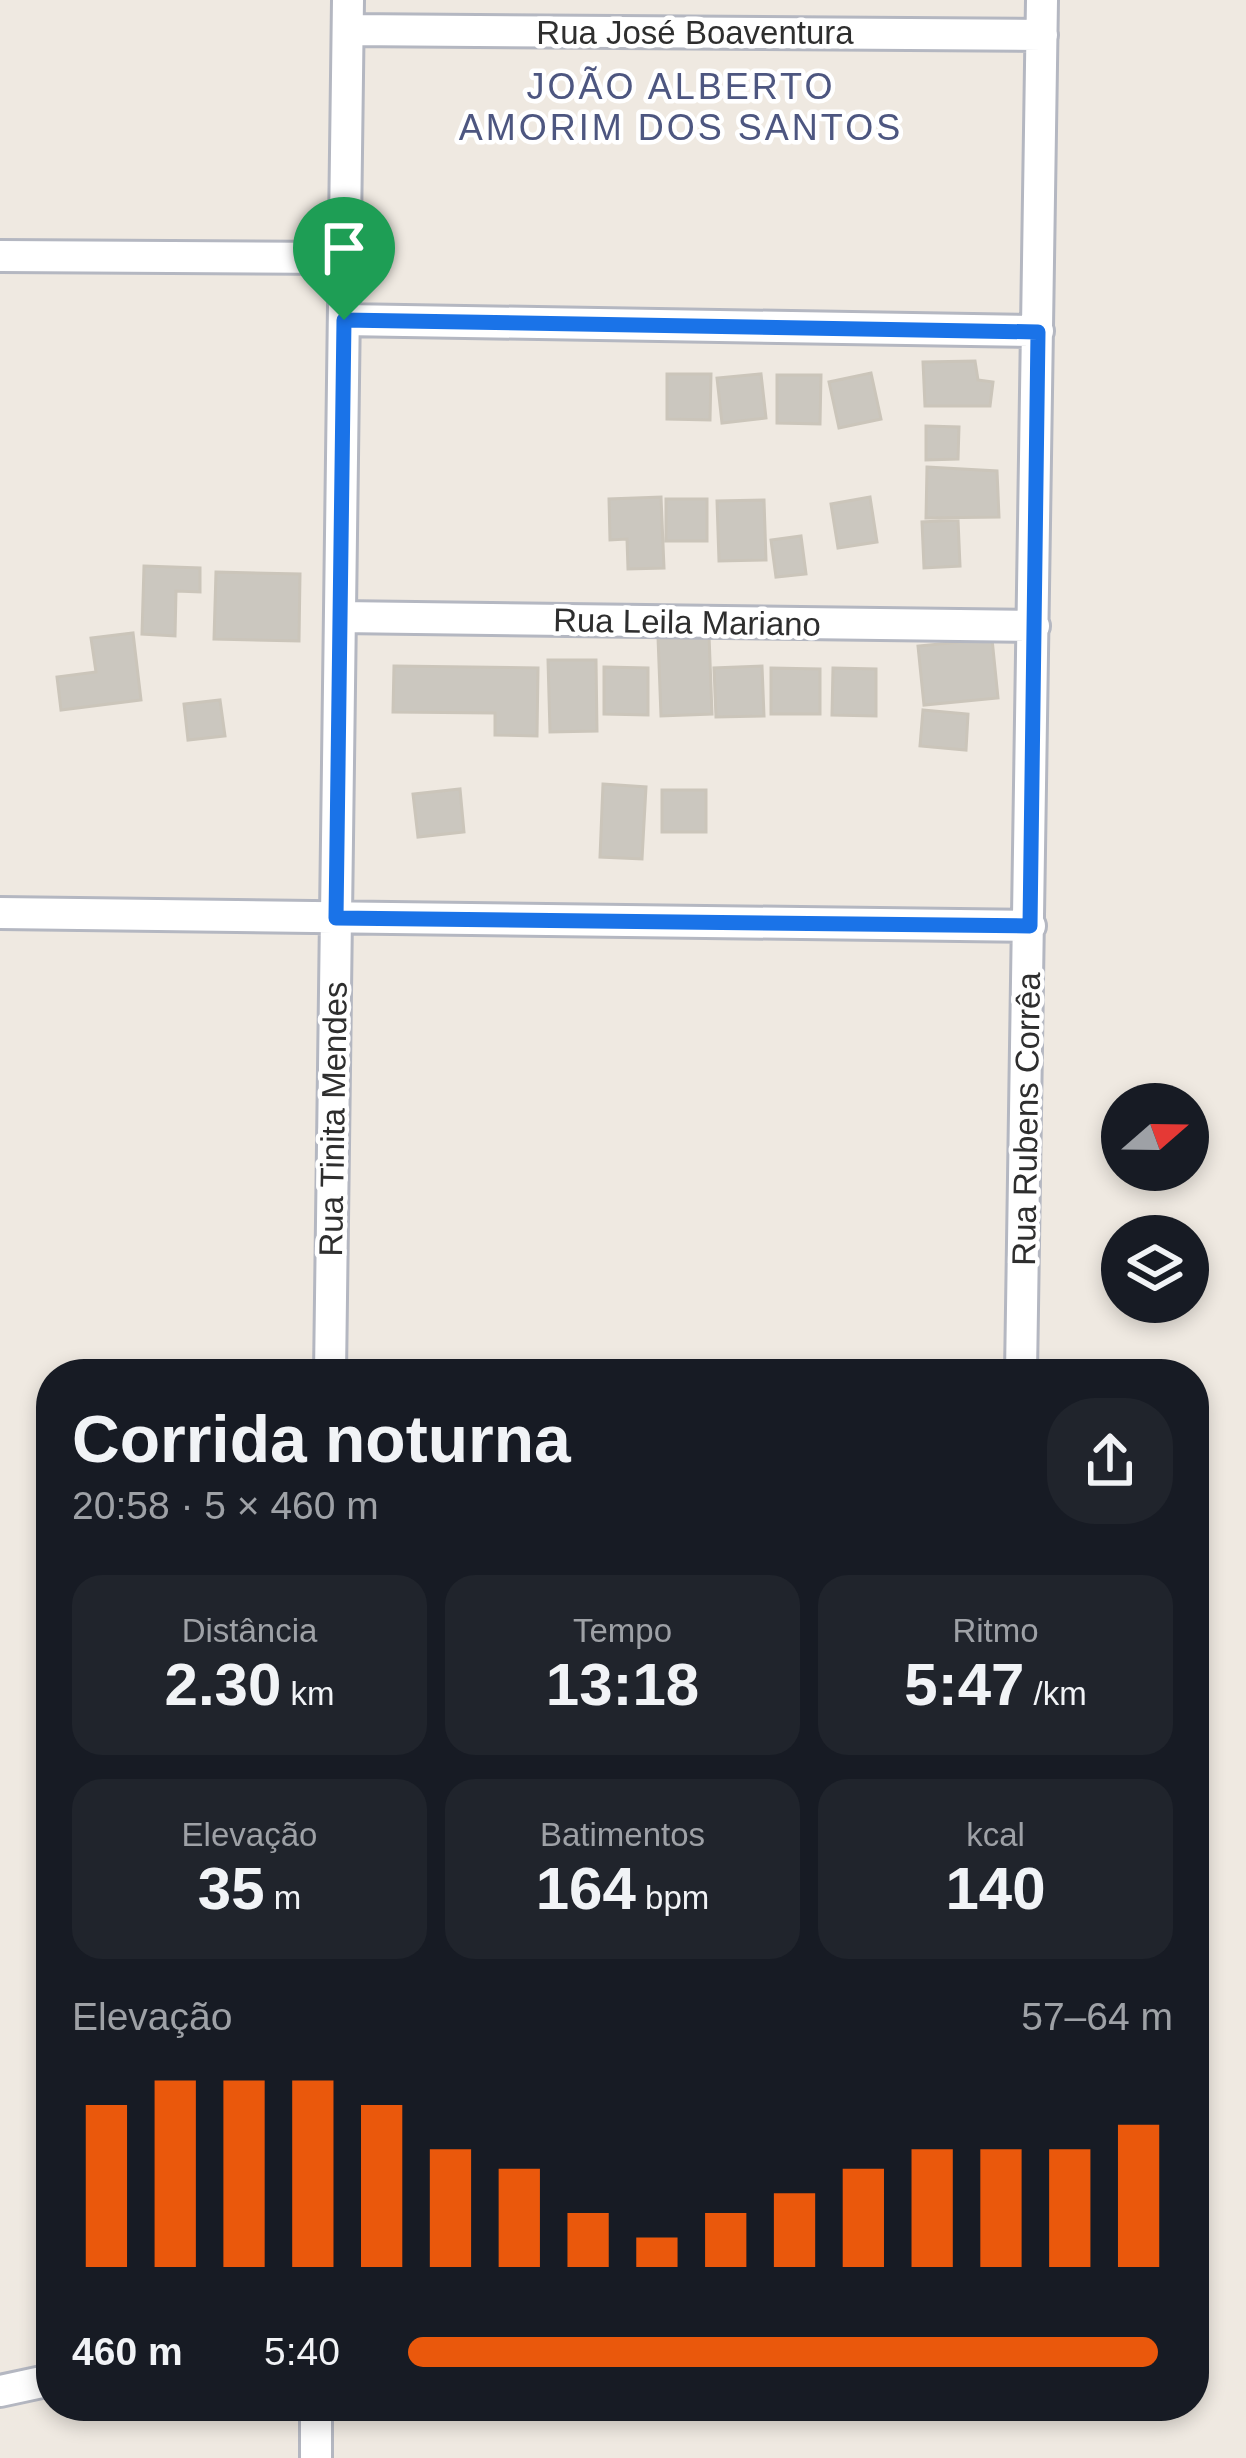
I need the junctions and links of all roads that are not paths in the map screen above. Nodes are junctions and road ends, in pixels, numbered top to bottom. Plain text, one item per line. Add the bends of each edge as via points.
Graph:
1 (1042, 0) edge
2 (348, 15) edge
3 (1042, 35) junction
4 (0, 256) edge
5 (345, 258) junction
6 (344, 320) junction
7 (1038, 332) junction
8 (340, 617) junction
9 (1034, 626) junction
10 (0, 913) edge
11 (336, 918) junction
12 (1030, 926) junction
13 (330, 1359) edge
14 (1021, 1359) edge
15 (36, 2383) edge
16 (0, 2391) edge
17 (316, 2421) edge
18 (316, 2458) edge

1 - 3 street, Rua Rubens Corrêa
2 - 3 street, Rua José Boaventura
2 - 5 street, Rua Tinita Mendes
3 - 7 street, Rua Rubens Corrêa
4 - 5 street
5 - 6 street, Rua Tinita Mendes
6 - 7 street
6 - 8 street, Rua Tinita Mendes
7 - 9 street, Rua Rubens Corrêa
8 - 9 street, Rua Leila Mariano
8 - 11 street, Rua Tinita Mendes
9 - 12 street, Rua Rubens Corrêa
10 - 11 street
11 - 12 street
11 - 13 street, Rua Tinita Mendes
12 - 14 street, Rua Rubens Corrêa
15 - 16 street
17 - 18 street

